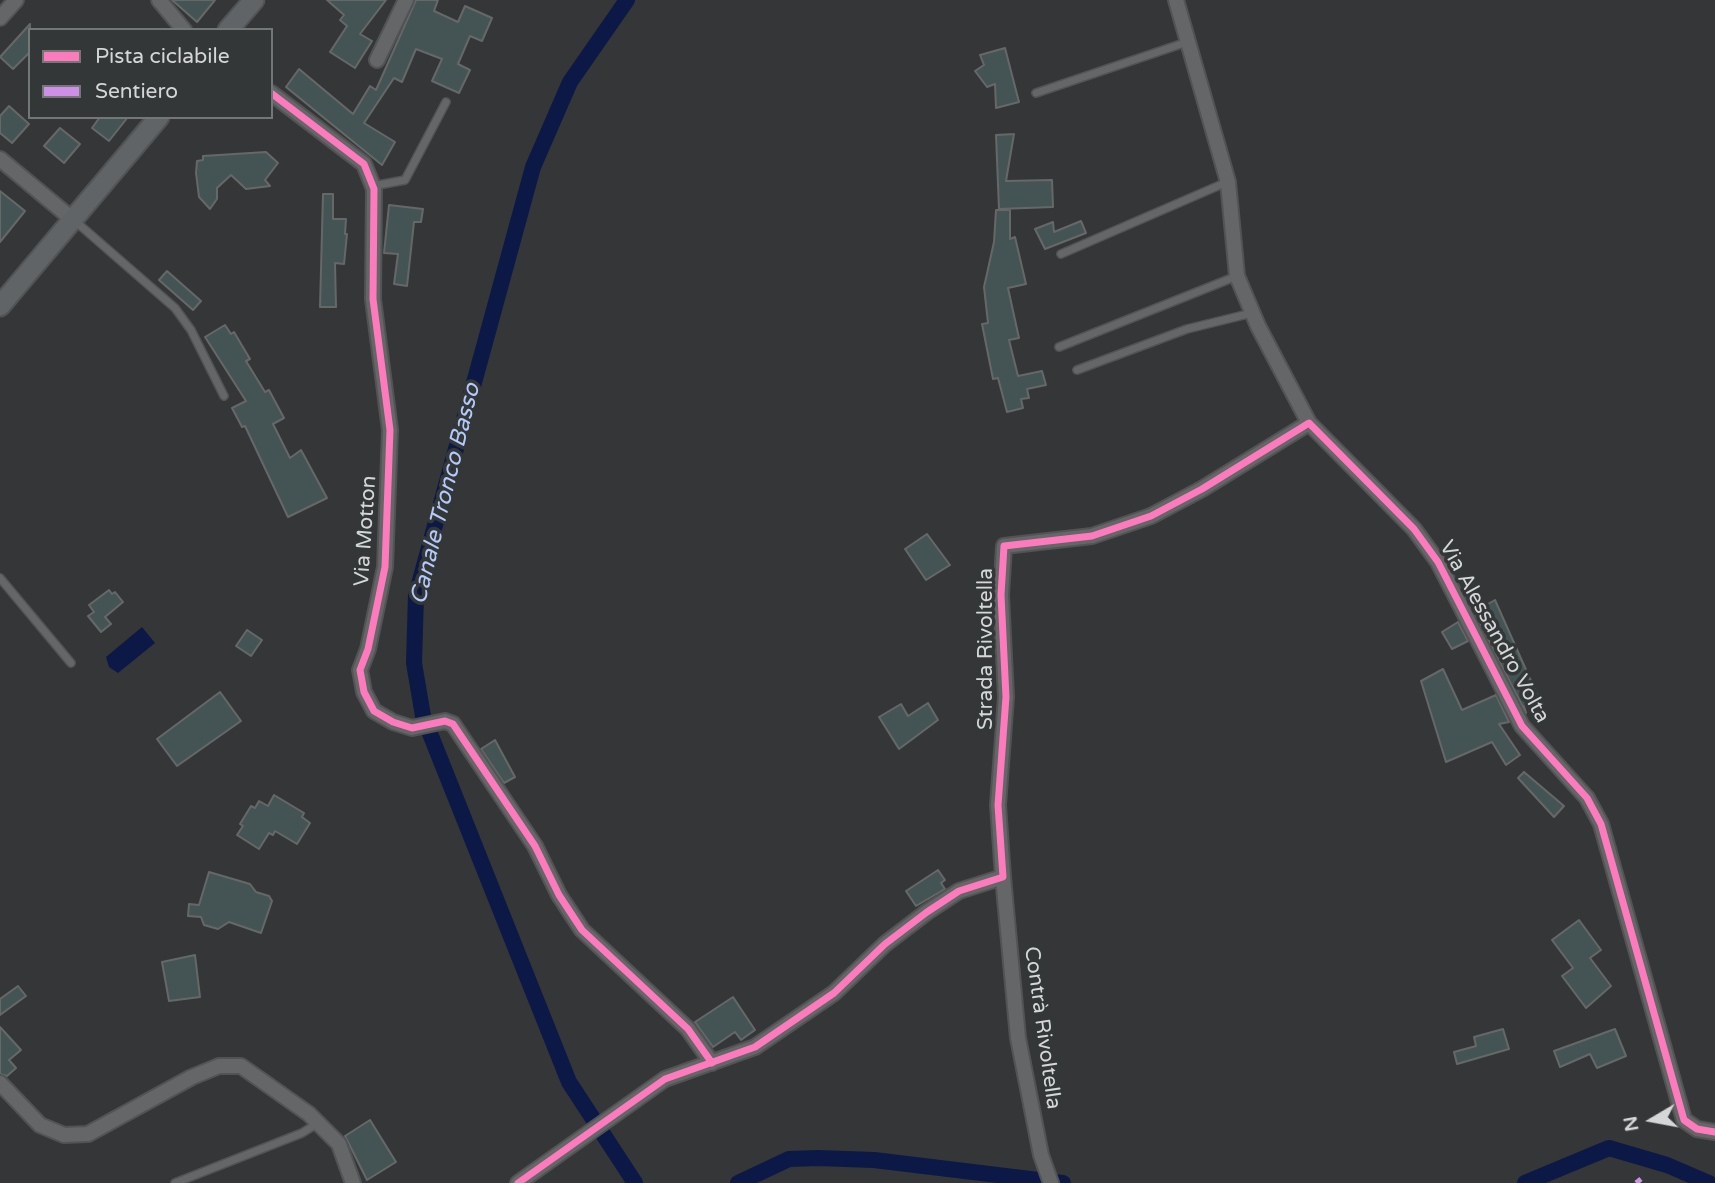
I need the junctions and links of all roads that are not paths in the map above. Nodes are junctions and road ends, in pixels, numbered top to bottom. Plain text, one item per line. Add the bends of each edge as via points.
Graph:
1 (16, 0) edge
2 (159, 0) edge
3 (254, 0) edge
4 (406, 0) edge
5 (1176, 0) edge
6 (0, 18) edge
7 (182, 28) edge
8 (230, 28) edge
9 (1187, 42) junction
10 (377, 60) dead end
11 (1037, 93) dead end
12 (273, 95) edge
13 (446, 102) dead end
14 (157, 119) edge
15 (0, 159) edge
16 (1228, 182) junction
17 (373, 186) junction
18 (72, 219) junction
19 (1061, 254) dead end
20 (1237, 275) junction
21 (0, 306) edge
22 (1252, 313) junction
23 (1059, 347) dead end
24 (1077, 370) dead end
25 (224, 396) dead end
26 (1309, 424) junction
27 (0, 578) edge
28 (71, 663) dead end
29 (1003, 877) junction
30 (712, 1063) junction
31 (0, 1083) edge
32 (318, 1123) junction
33 (1715, 1132) edge
34 (175, 1183) edge
35 (353, 1183) edge
36 (518, 1183) edge
37 (1051, 1183) edge

1 - 6 street
2 - 7 street
3 - 8 main road
4 - 10 street
5 - 9 street, Via Alessandro Volta
9 - 11 lane
9 - 16 street, Via Alessandro Volta
12 - 17 street via 364,164
13 - 17 lane via 405,180
14 - 18 main road
15 - 18 street
16 - 19 lane
16 - 20 street, Via Alessandro Volta
17 - 30 street, Via Motton via 373,299 390,443 385,567 360,670 364,692 374,711 412,728 445,721 459,732 536,846 582,930 688,1029
18 - 21 main road
18 - 25 lane via 175,308
20 - 22 street, Via Alessandro Volta
20 - 23 lane
22 - 24 lane via 1187,329
22 - 26 street, Via Alessandro Volta
26 - 29 street, Strada Rivoltella via 1151,516 1092,536 1004,547 1001,595 1006,697 998,805
26 - 33 street, Via Alessandro Volta via 1414,529 1438,562 1522,726 1587,798 1601,824 1684,1120 1697,1129
27 - 28 lane
29 - 30 street via 959,891 885,944 834,993 790,1025 755,1047
29 - 37 street, Contrà Rivoltella via 1018,1038 1041,1155
30 - 36 street via 665,1079
31 - 32 street via 40,1125 64,1135 88,1134 192,1077 219,1066 241,1066
32 - 34 lane
32 - 35 street via 339,1144

